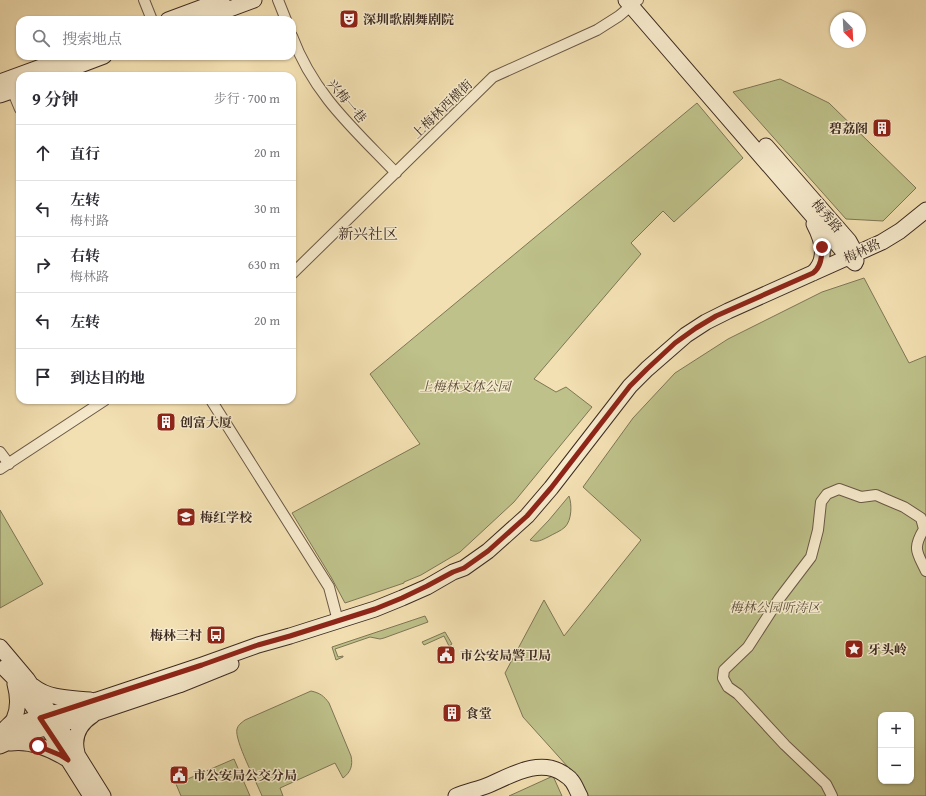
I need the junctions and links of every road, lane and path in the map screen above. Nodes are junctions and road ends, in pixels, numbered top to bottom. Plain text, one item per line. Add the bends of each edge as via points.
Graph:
1 (144, 0) edge
2 (222, 0) edge
3 (254, 0) edge
4 (278, 0) edge
5 (634, 1) edge
6 (150, 16) edge
7 (179, 16) edge
8 (211, 16) edge
9 (284, 16) edge
10 (296, 45) edge
11 (63, 60) edge
12 (93, 60) edge
13 (40, 72) edge
14 (62, 72) edge
15 (8, 89) edge
16 (16, 103) edge
17 (396, 173) junction
18 (795, 195) junction
19 (926, 210) edge
20 (926, 222) edge
21 (840, 231) junction
22 (882, 242) junction
23 (853, 259) junction
24 (296, 270) edge
25 (813, 273) junction
26 (99, 404) edge
27 (213, 404) edge
28 (0, 452) edge
29 (4, 467) edge
30 (926, 571) edge
31 (338, 621) junction
32 (0, 647) edge
33 (0, 662) edge
34 (20, 678) junction
35 (98, 706) junction
36 (49, 721) junction
37 (2, 739) edge
38 (72, 756) junction
39 (473, 793) edge
40 (91, 796) edge
41 (103, 796) edge
42 (456, 796) edge
43 (580, 796) edge
44 (832, 796) edge

1 - 6 street
2 - 7 main road
3 - 8 main road
4 - 9 street
5 - 17 street, 上梅林西横街 via 619,16 597,30 493,77
5 - 18 main road, 梅秀路
5 - 21 main road, 梅秀路
10 - 17 street, 兴梅一巷 via 308,71 323,94
11 - 13 main road
12 - 14 main road
15 - 16 street
17 - 24 street, 上梅林西横街
18 - 23 main road, 梅秀路
18 - 25 main road via 822,242 821,261
19 - 22 main road, 梅林路 via 900,232
20 - 23 main road, 梅林路 via 898,242
21 - 22 main road via 863,242
21 - 23 main road, 梅秀路 via 851,244
22 - 23 main road, 梅林路
23 - 25 main road, 梅林路
23 - 35 main road, 梅林路 via 729,318 672,354 634,392 560,489 526,527 499,552 461,579 378,617 257,654 193,680
25 - 31 main road, 梅林路 via 716,316 675,343 630,386 527,516 479,558 402,598
26 - 29 street
27 - 31 street via 329,587
28 - 29 street
30 - 44 street via 916,552 918,539 924,529 921,518 904,507 876,495 861,497 839,489 827,494 821,502 818,530 811,557 748,647 724,670 722,678 728,687 738,694 826,784
31 - 35 main road, 梅林路 via 258,645
32 - 34 main road
33 - 34 main road
34 - 35 main road via 49,695
34 - 36 main road
34 - 37 main road via 14,720
35 - 36 main road, 梅林路
35 - 38 main road via 78,731
36 - 37 main road, 梅林路 via 24,722
36 - 38 main road
37 - 38 main road via 28,743
38 - 40 main road
38 - 41 main road
39 - 42 main road via 466,792
39 - 43 main road via 525,769 551,767 571,779

